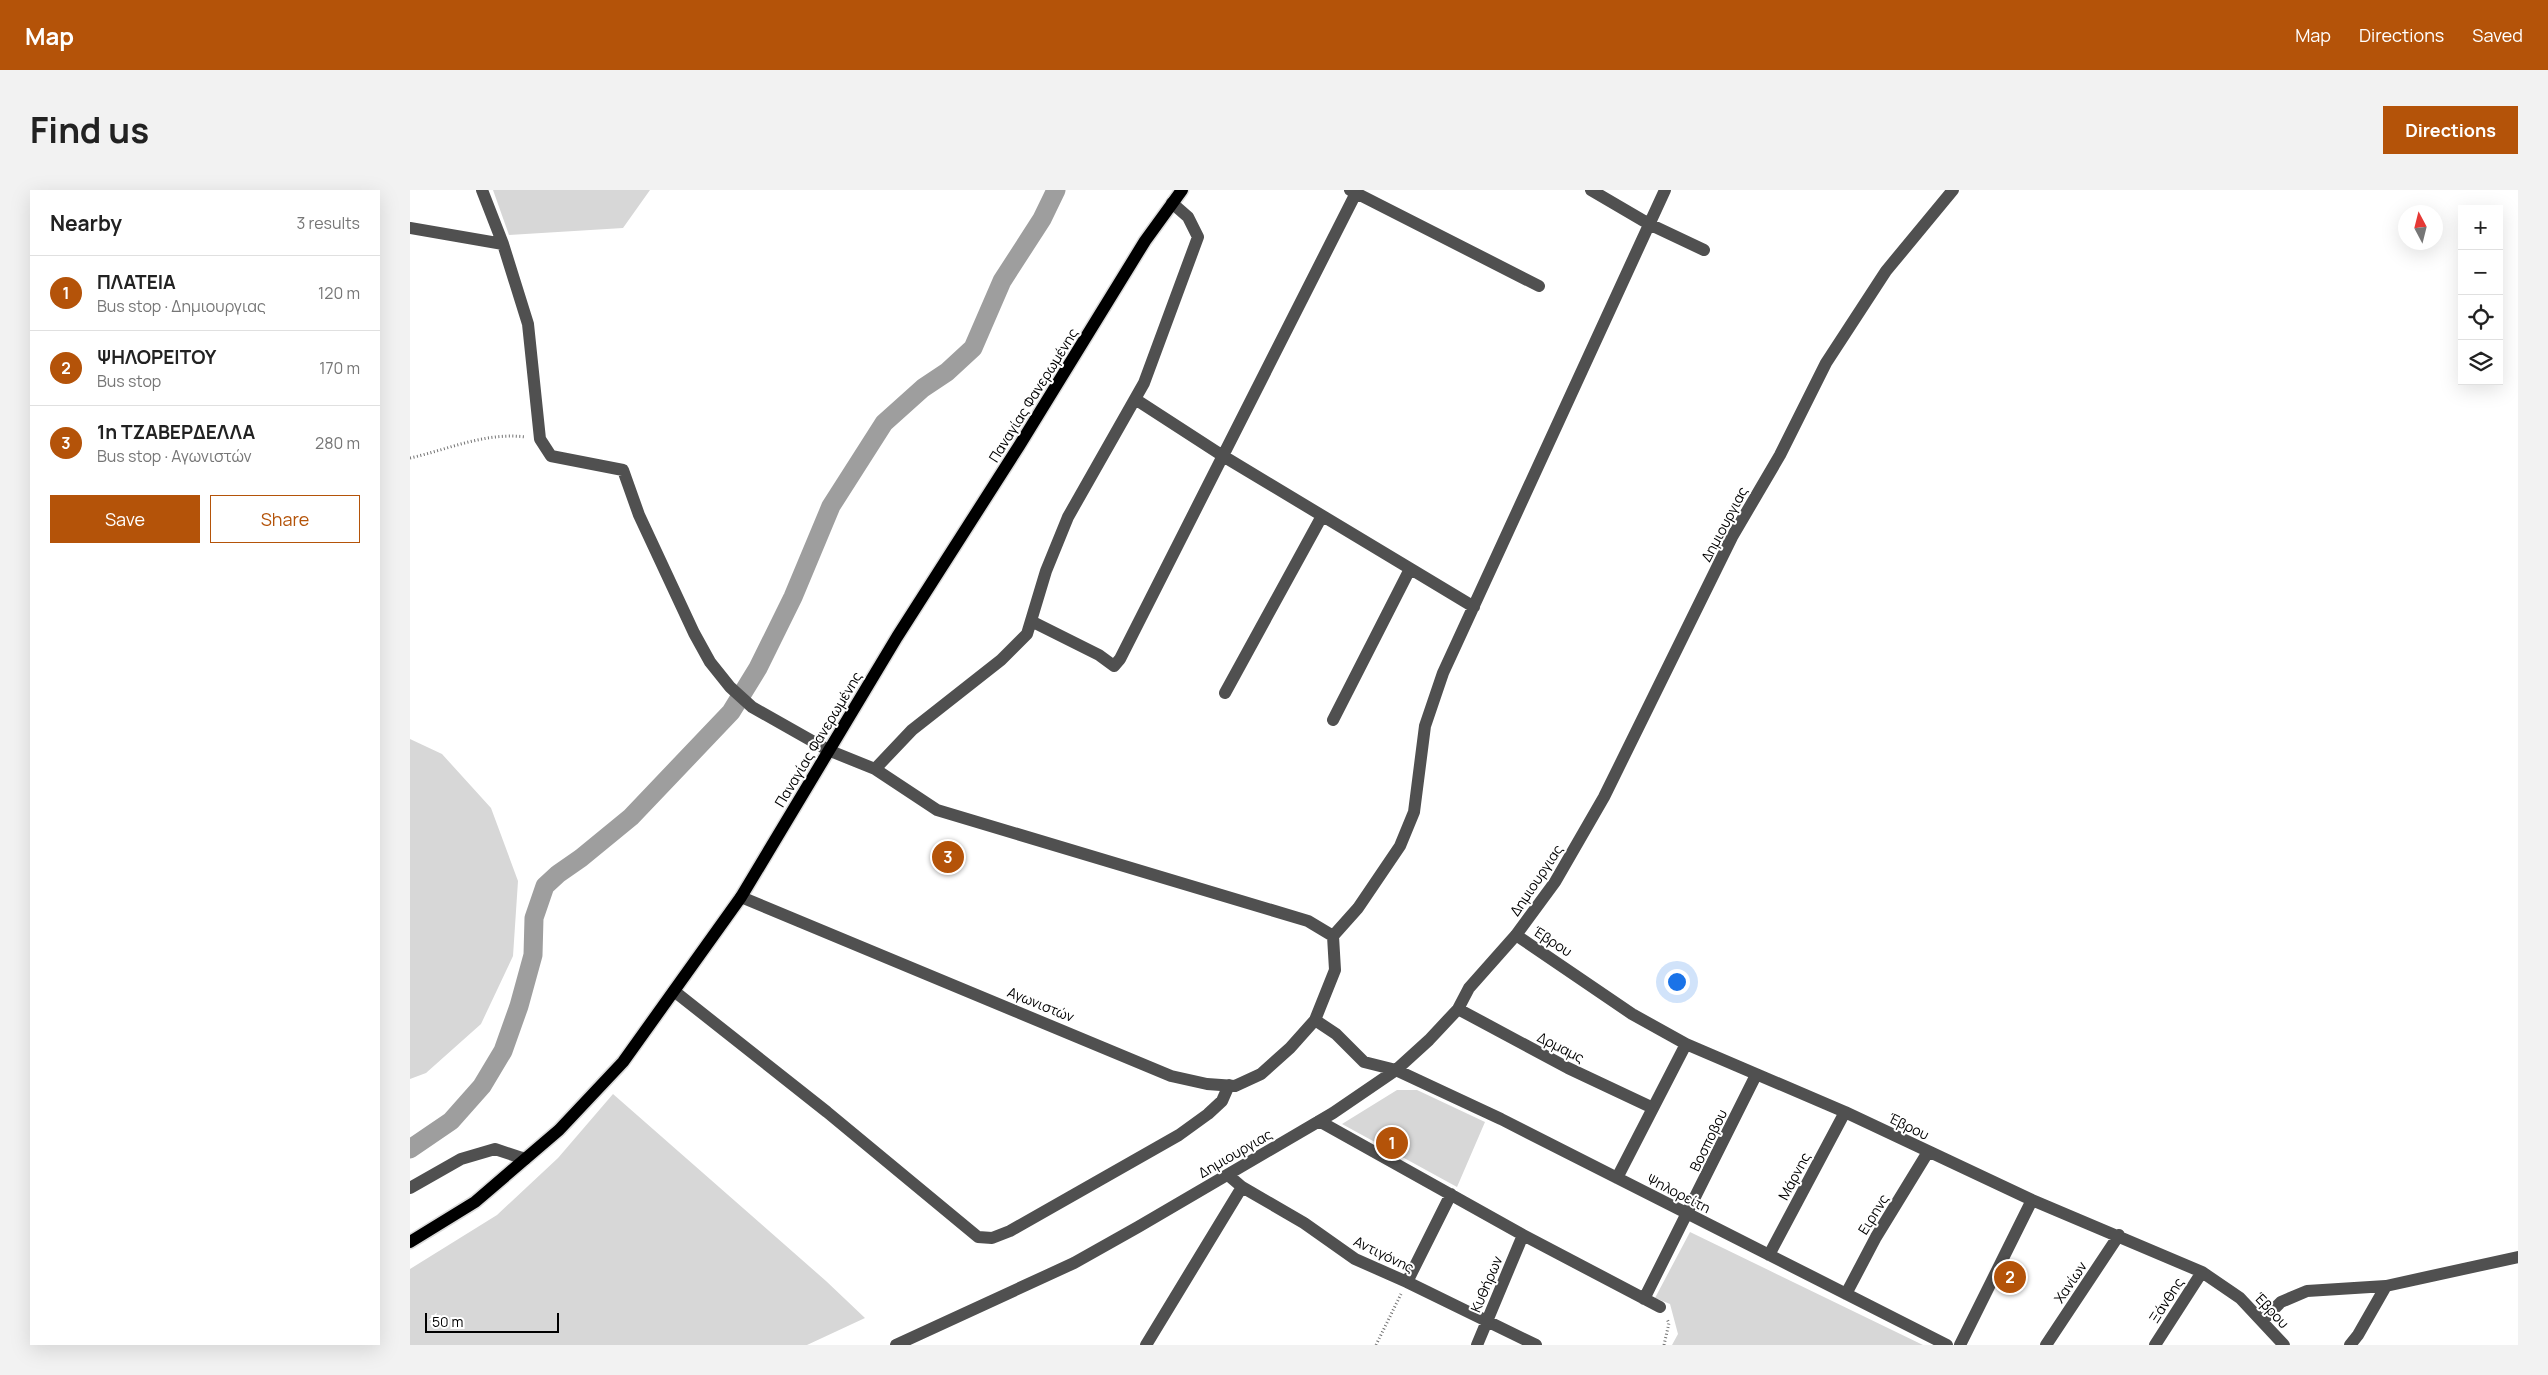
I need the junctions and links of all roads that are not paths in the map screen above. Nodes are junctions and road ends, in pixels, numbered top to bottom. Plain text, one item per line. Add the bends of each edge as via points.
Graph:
1 (482, 190) edge
2 (1182, 190) edge
3 (1591, 190) edge
4 (1665, 190) edge
5 (1953, 190) edge
6 (1353, 192) edge
7 (1172, 203) junction
8 (1649, 224) junction
9 (410, 228) edge
10 (502, 244) junction
11 (1704, 250) dead end
12 (1539, 286) dead end
13 (1135, 399) junction
14 (1223, 456) junction
15 (1322, 516) junction
16 (1410, 569) junction
17 (1474, 607) junction
18 (1031, 621) junction
19 (1225, 693) dead end
20 (1333, 720) dead end
21 (828, 750) junction
22 (874, 769) junction
23 (741, 897) junction
24 (1516, 935) junction
25 (1333, 936) junction
26 (674, 990) junction
27 (1458, 1009) junction
28 (1315, 1020) junction
29 (1686, 1044) junction
30 (1396, 1070) junction
31 (1756, 1075) junction
32 (1229, 1085) junction
33 (1653, 1108) junction
34 (1845, 1112) junction
35 (1319, 1121) junction
36 (1928, 1152) junction
37 (525, 1159) junction
38 (1228, 1174) junction
39 (1617, 1178) junction
40 (1242, 1187) junction
41 (410, 1188) edge
42 (1451, 1194) junction
43 (2032, 1200) junction
44 (1688, 1215) junction
45 (1523, 1235) junction
46 (2119, 1235) junction
47 (410, 1242) edge
48 (1769, 1255) junction
49 (2518, 1257) edge
50 (2202, 1272) junction
51 (1407, 1282) junction
52 (2386, 1286) junction
53 (1846, 1294) junction
54 (1644, 1299) junction
55 (1660, 1308) road end
56 (1486, 1320) junction
57 (2262, 1321) junction
58 (896, 1345) edge
59 (1146, 1345) edge
60 (1476, 1345) edge
61 (1536, 1345) edge
62 (1947, 1345) edge
63 (1960, 1345) edge
64 (2046, 1345) edge
65 (2155, 1345) edge
66 (2284, 1345) edge
67 (2350, 1345) edge

1 - 10 street
2 - 7 main road, Παναγίας Φανερωμένης
3 - 8 street
4 - 8 street
5 - 24 street, Δημιουργιας via 1886,271 1826,363 1780,455 1732,537 1604,797 1555,882
6 - 12 street
6 - 14 street
7 - 13 street via 1188,217 1198,237 1144,383
7 - 21 main road, Παναγίας Φανερωμένης via 1145,241
8 - 11 street
8 - 17 street
9 - 10 street
10 - 21 street via 528,324 540,439 551,456 623,470 639,515 710,662 752,707
13 - 14 street
13 - 18 street via 1068,517 1046,571
14 - 15 street
14 - 18 street via 1114,666 1099,655
15 - 16 street
15 - 19 street
16 - 17 street
16 - 20 street
17 - 25 street via 1443,673 1425,726 1411,821 1400,846 1358,908
18 - 22 street via 1027,634 1001,660 912,730
21 - 22 street
21 - 23 main road, Παναγίας Φανερωμένης
22 - 25 street via 937,810 1308,921
23 - 26 main road, Παναγίας Φανερωμένης
23 - 32 street, Αγωνιστών via 1171,1076
24 - 27 street, Δημιουργιας via 1469,988
24 - 29 street, Έβρου via 1632,1014
25 - 28 street, Αγωνιστών via 1335,970
26 - 32 street via 978,1237 992,1238 1010,1231 1179,1135 1222,1101
26 - 37 main road, Παναγίας Φανερωμένης via 623,1062 559,1130
27 - 30 street, Δημιουργιας
27 - 33 street, Δρμαμς via 1568,1068
28 - 30 street, Ψηλορείτη via 1336,1034 1364,1062
28 - 32 street, Αγωνιστών via 1261,1074 1235,1086
29 - 31 street, Έβρου
29 - 33 street
30 - 35 street, Δημιουργιας
30 - 39 street, Ψηλορείτη
31 - 34 street, Έβρου
31 - 44 street, Βοσποβου
33 - 39 street
34 - 36 street, Έβρου
34 - 48 street, Μάρνης
35 - 38 street, Δημιουργιας
35 - 42 street
36 - 43 street, Έβρου
36 - 53 street, Ειρηνς via 1876,1237
37 - 41 street via 495,1150 461,1159
37 - 47 main road, Παναγίας Φανερωμένης via 475,1202
38 - 40 street, Αντιγόνης
38 - 58 street, Δημιουργιας via 1074,1263
39 - 44 street, Ψηλορείτη
40 - 51 street, Αντιγόνης via 1304,1223 1355,1259
40 - 59 street
42 - 45 street
42 - 51 street
43 - 46 street, Έβρου
43 - 63 street
44 - 48 street, Ψηλορείτη
44 - 54 street, Βοσποβου
45 - 54 street
45 - 56 street, Κυθήρων
46 - 50 street, Έβρου
46 - 64 street, Χανίων
48 - 53 street, Ψηλορείτη
49 - 52 street
50 - 57 street, Έβρου via 2240,1298
50 - 65 street, Ξάνθης
51 - 56 street, Αντιγόνης
52 - 57 street via 2307,1291 2281,1302
52 - 67 street
53 - 62 street, Ψηλορείτη
54 - 55 street
56 - 60 street, Κυθήρων
56 - 61 street, Αντιγόνης
57 - 66 street, Έβρου

